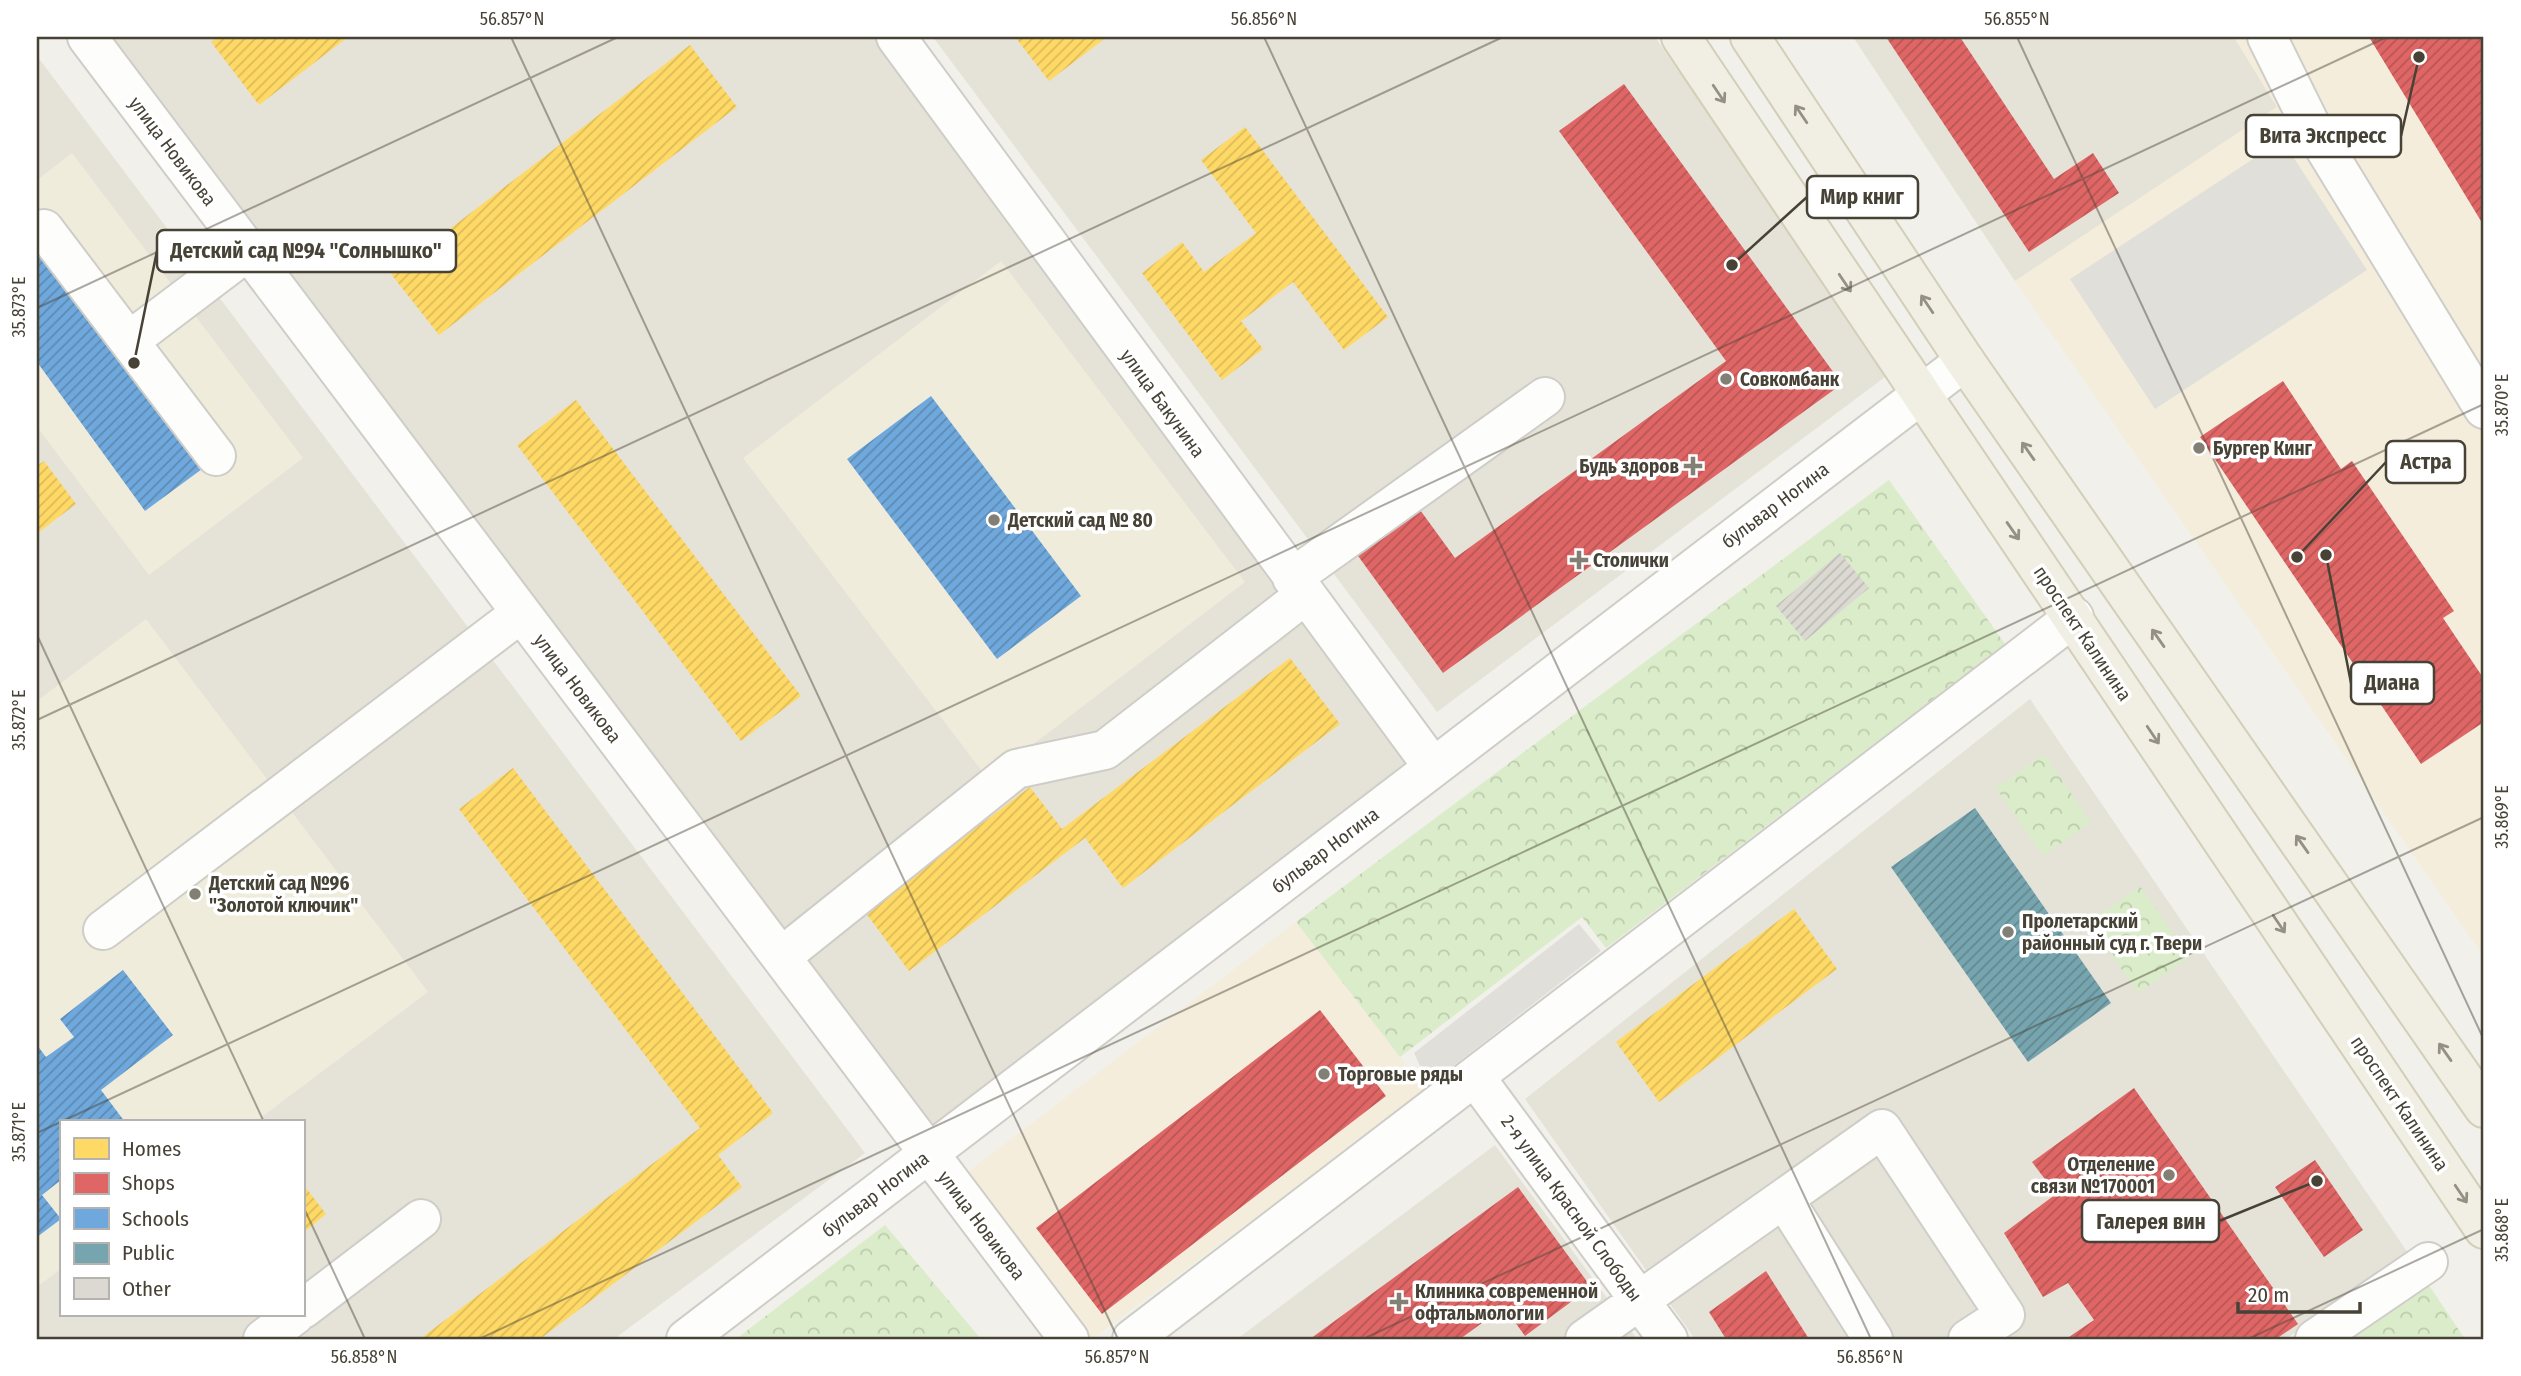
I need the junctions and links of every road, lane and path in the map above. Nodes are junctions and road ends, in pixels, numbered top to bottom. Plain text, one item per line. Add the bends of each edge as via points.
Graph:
1 (87, 37) edge
2 (896, 37) edge
3 (1681, 37) edge
4 (1750, 37) edge
5 (2267, 37) edge
6 (44, 229) dead end
7 (248, 251) junction
8 (129, 341) junction
9 (1965, 361) junction
10 (1918, 394) junction
11 (1545, 397) dead end
12 (2484, 409) edge
13 (216, 456) dead end
14 (1298, 587) junction
15 (521, 612) junction
16 (2074, 617) junction
17 (1433, 767) junction
18 (103, 930) dead end
19 (781, 957) junction
20 (1475, 1077) junction
21 (2484, 1108) edge
22 (929, 1153) junction
23 (1784, 1199) junction
24 (421, 1219) dead end
25 (2484, 1229) edge
26 (2428, 1262) dead end
27 (1639, 1299) junction
28 (304, 1308) edge
29 (294, 1316) edge
30 (263, 1339) edge
31 (686, 1339) edge
32 (1069, 1339) edge
33 (1132, 1339) edge
34 (1585, 1339) edge
35 (1668, 1339) edge
36 (1873, 1339) edge
37 (1968, 1339) edge
38 (2315, 1339) edge

1 - 7 street, улица Новикова
2 - 14 street, улица Бакунина
3 -> 10 main road, проспект Калинина
9 -> 4 main road
5 - 12 street via 2310,124
6 - 8 street
7 - 8 street
7 - 15 street, улица Новикова
8 - 13 street
9 - 10 street, бульвар Ногина
21 -> 9 main road
10 -> 16 main road, проспект Калинина
10 - 17 street, бульвар Ногина
11 - 14 street
14 - 17 street, улица Бакунина
14 - 19 street via 1105,750 1016,769
15 - 18 street
15 - 19 street, улица Новикова
16 - 20 street
16 -> 25 main road, проспект Калинина
17 - 22 street, бульвар Ногина
19 - 22 street, улица Новикова
20 - 27 street, 2-я улица Красной Слободы
20 - 33 street
22 - 31 street, бульвар Ногина
22 - 32 street, улица Новикова
23 - 27 street
23 - 36 street
23 - 37 street via 1882,1129 2004,1315
24 - 28 street
26 - 38 street
27 - 34 street
27 - 35 street, 2-я улица Красной Слободы
29 - 30 street

